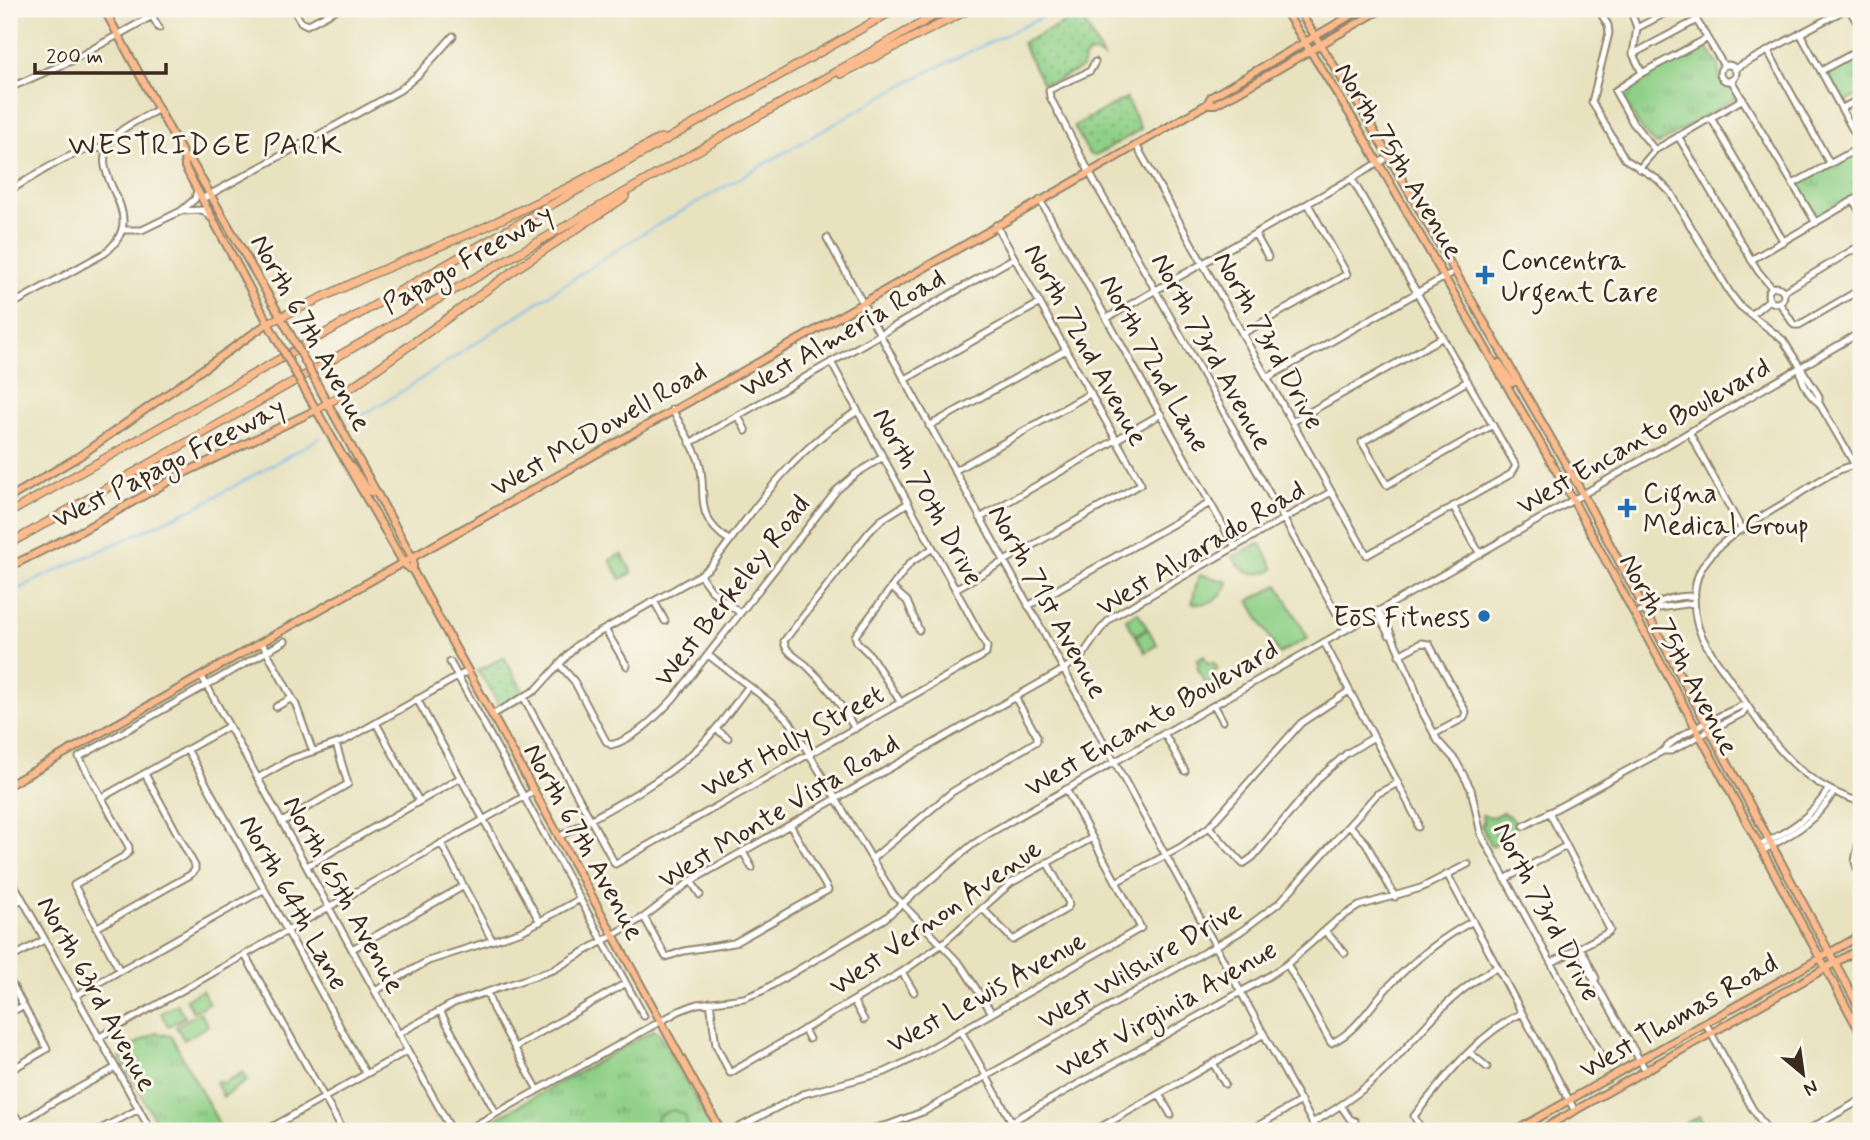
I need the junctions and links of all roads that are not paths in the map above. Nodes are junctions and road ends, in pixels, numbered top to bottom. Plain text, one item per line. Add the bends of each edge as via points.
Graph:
1 (104, 9) edge
2 (148, 9) edge
3 (162, 9) edge
4 (293, 9) edge
5 (337, 9) edge
6 (887, 9) edge
7 (896, 9) edge
8 (946, 9) edge
9 (970, 9) edge
10 (1284, 9) edge
11 (1298, 9) edge
12 (1362, 9) edge
13 (1382, 9) edge
14 (1598, 9) edge
15 (1632, 9) edge
16 (1673, 9) edge
17 (1690, 9) edge
18 (1847, 9) edge
19 (152, 16) junction
20 (1697, 20) junction
21 (159, 28) dead end
22 (1637, 28) junction
23 (1861, 29) edge
24 (1800, 33) junction
25 (118, 35) junction
26 (453, 36) dead end
27 (1315, 36) junction
28 (1706, 39) junction
29 (1305, 42) junction
30 (1320, 45) junction
31 (1861, 49) edge
32 (824, 50) junction
33 (1310, 51) junction
34 (1768, 51) junction
35 (1633, 54) junction
36 (1095, 62) dead end
37 (1724, 66) junction
38 (1734, 69) junction
39 (1821, 72) junction
40 (1642, 73) junction
41 (1731, 80) junction
42 (9, 88) edge
43 (1861, 98) edge
44 (1743, 99) junction
45 (787, 100) junction
46 (1207, 104) junction
47 (159, 109) junction
48 (1841, 109) junction
49 (1711, 118) junction
50 (703, 119) junction
51 (1678, 136) junction
52 (1860, 139) edge
53 (1136, 145) junction
54 (1655, 150) junction
55 (107, 151) junction
56 (1858, 152) edge
57 (184, 156) junction
58 (1382, 161) junction
59 (1829, 164) junction
60 (1639, 169) junction
61 (663, 171) junction
62 (1089, 172) junction
63 (1352, 178) junction
64 (1793, 184) junction
65 (197, 190) junction
66 (9, 191) edge
67 (210, 195) junction
68 (1861, 196) edge
69 (202, 199) junction
70 (1040, 200) junction
71 (1853, 200) junction
72 (1308, 204) junction
73 (181, 211) junction
74 (1861, 214) edge
75 (1816, 223) junction
76 (216, 225) junction
77 (996, 225) junction
78 (123, 230) junction
79 (1255, 234) junction
80 (827, 237) dead end
81 (1784, 242) junction
82 (1861, 245) edge
83 (1268, 257) dead end
84 (1014, 258) junction
85 (1751, 260) junction
86 (1203, 264) junction
87 (1447, 275) junction
88 (1772, 288) junction
89 (1861, 289) edge
90 (1156, 290) junction
91 (1783, 292) junction
92 (1417, 293) junction
93 (1769, 300) junction
94 (861, 302) junction
95 (1779, 302) junction
96 (1040, 303) junction
97 (9, 306) edge
98 (1751, 315) junction
99 (280, 316) junction
100 (1107, 318) junction
101 (268, 323) junction
102 (1861, 332) edge
103 (1477, 333) junction
104 (879, 334) junction
105 (1242, 334) junction
106 (1443, 337) junction
107 (1066, 350) junction
108 (831, 362) junction
109 (1800, 368) junction
110 (1267, 378) junction
111 (904, 380) junction
112 (1468, 381) junction
113 (1518, 381) junction
114 (1091, 393) junction
115 (328, 404) junction
116 (1519, 406) junction
117 (672, 410) junction
118 (858, 411) junction
119 (313, 412) junction
120 (1161, 414) junction
121 (738, 416) junction
122 (1292, 422) junction
123 (1493, 425) junction
124 (929, 426) junction
125 (747, 431) dead end
126 (1689, 432) junction
127 (1117, 439) junction
128 (690, 443) junction
129 (338, 450) junction
130 (883, 457) junction
131 (1858, 465) edge
132 (954, 471) junction
133 (1331, 492) junction
134 (377, 493) junction
135 (1583, 495) junction
136 (9, 498) edge
137 (1573, 500) junction
138 (908, 503) junction
139 (1210, 503) junction
140 (1453, 506) junction
141 (9, 513) edge
142 (980, 518) junction
143 (1284, 519) junction
144 (1742, 530) junction
145 (730, 541) junction
146 (9, 544) edge
147 (1235, 547) junction
148 (933, 548) junction
149 (1480, 554) junction
150 (413, 559) junction
151 (1003, 561) junction
152 (404, 564) junction
153 (9, 567) edge
154 (413, 571) junction
155 (700, 575) junction
156 (892, 587) junction
157 (956, 589) junction
158 (1694, 599) junction
159 (654, 601) junction
160 (1028, 606) junction
161 (1378, 611) junction
162 (1643, 611) junction
163 (740, 613) junction
164 (665, 621) dead end
165 (606, 629) junction
166 (919, 630) dead end
167 (1346, 630) junction
168 (285, 641) dead end
169 (1324, 642) junction
170 (262, 643) junction
171 (988, 651) joint
172 (266, 652) junction
173 (708, 655) junction
174 (1399, 655) junction
175 (450, 662) dead end
176 (559, 664) junction
177 (627, 666) dead end
178 (1063, 670) junction
179 (468, 671) junction
180 (202, 677) junction
181 (458, 677) junction
182 (207, 686) junction
183 (749, 686) junction
184 (1349, 691) junction
185 (1015, 697) junction
186 (292, 698) junction
187 (524, 698) junction
188 (417, 699) junction
189 (901, 703) junction
190 (1214, 705) junction
191 (276, 707) dead end
192 (1749, 707) junction
193 (492, 715) junction
194 (1223, 721) dead end
195 (376, 723) junction
196 (229, 726) junction
197 (1708, 727) junction
198 (716, 729) junction
199 (855, 729) junction
200 (1698, 732) junction
201 (1164, 733) junction
202 (1434, 734) junction
203 (1374, 737) junction
204 (728, 738) dead end
205 (337, 744) junction
206 (187, 750) junction
207 (313, 752) junction
208 (810, 754) junction
209 (1113, 762) junction
210 (1185, 771) dead end
211 (145, 774) junction
212 (258, 778) junction
213 (460, 778) junction
214 (1398, 783) junction
215 (9, 785) edge
216 (1066, 789) junction
217 (534, 791) junction
218 (1831, 791) junction
219 (524, 797) junction
220 (101, 798) junction
221 (835, 799) junction
222 (419, 801) junction
223 (1861, 802) edge
224 (1549, 813) junction
225 (484, 819) junction
226 (590, 819) junction
227 (282, 822) junction
228 (790, 825) junction
229 (1349, 825) junction
230 (1524, 826) dead end
231 (1209, 827) junction
232 (1418, 827) dead end
233 (1861, 829) edge
234 (559, 837) junction
235 (1092, 838) junction
236 (441, 843) junction
237 (1771, 843) junction
238 (1566, 846) junction
239 (1760, 848) junction
240 (743, 852) junction
241 (1165, 856) junction
242 (872, 859) junction
243 (1047, 862) junction
244 (1468, 864) dead end
245 (307, 866) junction
246 (752, 868) dead end
247 (1447, 874) junction
248 (9, 875) edge
249 (1505, 879) junction
250 (691, 881) junction
251 (1861, 881) edge
252 (1116, 882) junction
253 (464, 886) junction
254 (263, 890) junction
255 (700, 895) dead end
256 (1395, 897) junction
257 (22, 899) junction
258 (580, 899) junction
259 (903, 904) junction
260 (9, 906) edge
261 (329, 907) junction
262 (982, 908) junction
263 (644, 917) junction
264 (1473, 921) junction
265 (540, 922) junction
266 (96, 928) junction
267 (1325, 931) junction
268 (287, 932) junction
269 (1861, 935) edge
270 (613, 936) junction
271 (44, 940) junction
272 (492, 940) junction
273 (603, 941) junction
274 (942, 944) junction
275 (1215, 946) junction
276 (1580, 948) junction
277 (1861, 948) edge
278 (352, 950) junction
279 (1345, 953) dead end
280 (1830, 953) junction
281 (245, 955) junction
282 (9, 959) edge
283 (1820, 959) junction
284 (1551, 963) junction
285 (1835, 963) junction
286 (1287, 964) junction
287 (1497, 967) junction
288 (1825, 968) junction
289 (120, 971) junction
290 (902, 972) junction
291 (9, 979) edge
292 (626, 983) junction
293 (375, 991) junction
294 (487, 992) junction
295 (914, 992) dead end
296 (1240, 992) junction
297 (75, 996) junction
298 (710, 1002) junction
299 (853, 1002) junction
300 (23, 1006) junction
301 (440, 1011) junction
302 (1861, 1011) edge
303 (9, 1013) edge
304 (992, 1013) junction
305 (1522, 1013) junction
306 (644, 1016) dead end
307 (864, 1020) dead end
308 (660, 1021) junction
309 (1706, 1024) junction
310 (804, 1029) junction
311 (961, 1031) junction
312 (398, 1034) junction
313 (1264, 1034) junction
314 (1711, 1034) junction
315 (1861, 1034) edge
316 (98, 1038) junction
317 (809, 1039) dead end
318 (515, 1047) junction
319 (407, 1051) junction
320 (1469, 1052) junction
321 (1600, 1054) dead end
322 (1641, 1061) junction
323 (1213, 1063) junction
324 (1487, 1067) dead end
325 (115, 1068) junction
326 (9, 1071) edge
327 (1646, 1071) junction
328 (366, 1074) junction
329 (986, 1076) junction
330 (1224, 1084) dead end
331 (538, 1090) junction
332 (1159, 1094) junction
333 (324, 1098) junction
334 (1861, 1100) edge
335 (1301, 1101) junction
336 (1570, 1101) junction
337 (1340, 1106) junction
338 (9, 1107) edge
339 (139, 1109) junction
340 (1575, 1111) junction
341 (496, 1113) junction
342 (1171, 1115) dead end
343 (1355, 1121) dead end
344 (20, 1122) junction
345 (1012, 1122) junction
346 (1109, 1122) junction
347 (1312, 1123) junction
348 (9, 1131) edge
349 (97, 1131) edge
350 (151, 1131) edge
351 (265, 1131) edge
352 (343, 1131) edge
353 (452, 1131) edge
354 (465, 1131) edge
355 (721, 1131) edge
356 (732, 1131) edge
357 (863, 1131) edge
358 (995, 1131) edge
359 (1017, 1131) edge
360 (1094, 1131) edge
361 (1114, 1131) edge
362 (1251, 1131) edge
363 (1317, 1131) edge
364 (1422, 1131) edge
365 (1515, 1131) edge
366 (1539, 1131) edge
367 (1768, 1131) edge
368 (1806, 1131) edge

1 - 25 main road, North 67th Avenue
2 - 19 street
3 - 19 street
4 - 5 street via 304,24
6 - 32 highway
7 - 32 highway, Papago Freeway
8 - 45 highway, Papago Freeway
9 - 45 highway
10 - 29 main road, North 75th Avenue
11 - 27 main road, North 75th Avenue
12 - 27 main road, West McDowell Road
13 - 30 main road, West McDowell Road
14 - 60 street via 1609,33 1592,102 1622,155
15 - 22 street
16 - 22 street
17 - 20 street
18 - 23 street
18 - 24 street
19 - 21 street
19 - 25 street
20 - 28 street
20 - 35 street
22 - 35 street
24 - 34 street
24 - 39 street
25 - 42 street
25 - 47 main road, North 67th Avenue
26 - 67 street via 400,90
27 - 29 main road, West McDowell Road
27 - 30 main road, North 75th Avenue
28 - 37 street
28 - 40 street
29 - 33 main road, North 75th Avenue
29 - 46 main road, West McDowell Road via 1211,97
30 - 33 main road, West McDowell Road
30 - 113 main road, North 75th Avenue
31 - 39 street
32 - 50 highway, Papago Freeway
33 - 46 main road, West McDowell Road via 1215,104
33 - 58 main road, North 75th Avenue
34 - 38 street
34 - 59 street
35 - 40 street
36 - 62 street, North 73rd Avenue via 1090,71 1049,90
37 - 38 street
37 - 41 street via 1721,77
38 - 41 street
39 - 48 street
40 - 54 street via 1615,91
41 - 44 street
43 - 48 street
44 - 49 street
44 - 64 street
45 - 61 highway, Papago Freeway
46 - 53 main road, West McDowell Road
47 - 55 street via 121,130
47 - 57 main road, North 67th Avenue
48 - 52 street
49 - 51 street
49 - 81 street
50 - 99 highway via 483,228
50 - 141 highway, Papago Freeway
51 - 54 street
51 - 85 street
52 - 56 street via 1854,145
53 - 62 main road, West McDowell Road
53 - 86 street, North 73rd Drive
54 - 60 street
55 - 66 street via 95,147 62,160
55 - 78 street via 105,172 121,206
56 - 59 street
57 - 65 main road, North 67th Avenue
57 - 67 main road, North 67th Avenue
58 - 63 street
58 - 87 main road, North 75th Avenue
59 - 64 street
60 - 98 street via 1671,193 1719,277
61 - 115 highway via 520,266
61 - 146 highway, Papago Freeway
62 - 70 main road, West McDowell Road
62 - 90 street, North 73rd Avenue
63 - 72 street
63 - 92 street
64 - 75 street
65 - 69 main road, North 67th Avenue
65 - 73 street via 195,199
67 - 69 street
67 - 99 main road, North 67th Avenue
68 - 71 street
69 - 76 main road, North 67th Avenue
70 - 77 main road, West McDowell Road
70 - 100 street, North 72nd Lane
71 - 74 street
71 - 75 street
72 - 79 street
72 - 105 street via 1347,274
73 - 76 street via 203,210
73 - 78 street via 148,228
75 - 81 street
76 - 101 main road, North 67th Avenue
77 - 84 street, North 72nd Avenue
77 - 94 main road, West McDowell Road
78 - 97 street via 104,253
79 - 83 street
79 - 86 street
80 - 94 street, North 71st Avenue
81 - 85 street
82 - 91 street
84 - 96 street, North 72nd Avenue
84 - 104 street, West Almeria Road
85 - 88 street
86 - 90 street
86 - 105 street, North 73rd Drive
87 - 92 street
87 - 103 main road, North 75th Avenue
88 - 91 street
88 - 93 street
89 - 95 street via 1799,325 1794,325
90 - 100 street
90 - 143 street, North 73rd Avenue
91 - 95 street
92 - 106 street
92 - 110 street
93 - 95 street
93 - 98 street
94 - 104 street, North 71st Avenue
94 - 117 main road, West McDowell Road
96 - 107 street, North 72nd Avenue
96 - 111 street
98 - 109 street via 1778,335
99 - 101 highway
99 - 115 main road, North 67th Avenue, bridge
100 - 120 street, North 72nd Lane
101 - 119 main road, North 67th Avenue, bridge
101 - 136 main road, West Papago Freeway via 87,451
102 - 109 street, West Encanto Boulevard
103 - 113 main road via 1512,383
103 - 116 main road, North 75th Avenue
104 - 108 street, West Almeria Road
104 - 111 street, North 71st Avenue
105 - 110 street, North 73rd Drive
106 - 112 street
106 - 122 street
107 - 114 street, North 72nd Avenue
107 - 124 street
108 - 118 street, North 70th Drive
108 - 121 street, West Almeria Road
109 - 126 street, West Encanto Boulevard
109 - 131 street
110 - 122 street, North 73rd Drive
111 - 124 street, North 71st Avenue
112 - 123 street
112 - 123 street via 1362,442 1387,485
113 - 116 main road
113 - 135 main road, North 75th Avenue
114 - 127 street, North 72nd Avenue
114 - 132 street
115 - 119 highway
115 - 134 main road, North 67th Avenue
116 - 137 main road, North 75th Avenue
117 - 128 street
117 - 150 main road, West McDowell Road
118 - 130 street, North 70th Drive
118 - 145 street via 797,456
119 - 129 main road, North 67th Avenue
119 - 153 main road, West Papago Freeway via 199,465
120 - 127 street
120 - 139 street, North 72nd Lane
121 - 125 street
121 - 128 street, West Almeria Road
122 - 133 street, North 73rd Drive
123 - 140 street via 1516,469
124 - 132 street, North 71st Avenue
126 - 135 street, West Encanto Boulevard
126 - 144 street
127 - 142 street
127 - 151 street, North 72nd Avenue via 1142,484
128 - 145 street via 699,462 705,510 713,526
129 - 134 main road via 370,492
129 - 152 main road, North 67th Avenue
130 - 138 street, North 70th Drive
130 - 163 street, West Berkeley Road via 837,490
131 - 144 street via 1833,474
132 - 142 street, North 71st Avenue
133 - 140 street, North 73rd Drive via 1367,555
133 - 143 street, West Alvarado Road
134 - 150 main road, North 67th Avenue
135 - 137 street, West Encanto Boulevard
135 - 162 main road, North 75th Avenue
137 - 149 street, West Encanto Boulevard
137 - 200 main road, North 75th Avenue
138 - 148 street, North 70th Drive
138 - 199 street via 869,532 783,645 818,676
139 - 147 street, North 72nd Lane
139 - 160 street
140 - 149 street
142 - 151 street, North 71st Avenue
143 - 147 street, West Alvarado Road
143 - 167 street, North 73rd Avenue
144 - 158 street via 1706,561
145 - 155 street
147 - 178 street, West Alvarado Road via 1109,620 1082,656
148 - 156 street via 911,563
148 - 157 street, North 70th Drive
149 - 161 street, West Encanto Boulevard
150 - 152 main road, West McDowell Road
150 - 154 main road, North 67th Avenue
151 - 157 street
151 - 160 street, North 71st Avenue
152 - 154 main road, North 67th Avenue
152 - 170 main road, West McDowell Road
154 - 179 main road, North 67th Avenue
155 - 159 street
155 - 163 street
156 - 166 street via 907,601
156 - 189 street via 855,638
157 - 171 street, North 70th Drive
158 - 162 street via 1667,599
158 - 192 street via 1696,622 1705,643
159 - 164 street
159 - 165 street
160 - 178 street, North 71st Avenue
161 - 167 street, West Encanto Boulevard
161 - 174 street, North 73rd Drive
162 - 197 main road, North 75th Avenue
163 - 173 street, West Berkeley Road
165 - 176 street via 578,645
165 - 177 street
167 - 169 street, West Encanto Boulevard
168 - 172 street
169 - 184 street
169 - 190 street, West Encanto Boulevard
170 - 172 street
170 - 180 main road, West McDowell Road
171 - 189 street, West Holly Street
172 - 182 street
172 - 186 street
173 - 176 street, West Berkeley Road via 656,716 611,745
173 - 183 street
174 - 202 street, North 73rd Drive
174 - 202 street via 1429,644 1466,715
175 - 181 street, North 67th Avenue
176 - 187 street
178 - 185 street, West Monte Vista Road
178 - 209 street, North 71st Avenue
179 - 181 street
179 - 193 main road, North 67th Avenue
180 - 182 street, North 65th Avenue
180 - 215 main road, West McDowell Road
181 - 188 street
181 - 219 street, North 67th Avenue
182 - 196 street, North 65th Avenue
182 - 220 street via 79,757
183 - 198 street
183 - 208 street via 790,722
184 - 203 street
184 - 231 street via 1301,723
185 - 221 street, West Monte Vista Road
185 - 242 street via 1037,741 952,792
186 - 191 street
186 - 207 street
187 - 193 street
187 - 226 street
188 - 195 street
188 - 213 street
189 - 199 street, West Holly Street
190 - 194 street
190 - 201 street, West Encanto Boulevard
192 - 197 street
192 - 218 street via 1789,759
193 - 217 main road, North 67th Avenue
195 - 205 street
195 - 222 street
196 - 206 street
196 - 212 street, North 65th Avenue
197 - 200 street
197 - 237 main road, North 75th Avenue
198 - 204 street
198 - 226 street via 661,778
199 - 208 street, West Holly Street
200 - 224 street
200 - 239 main road, North 75th Avenue
201 - 209 street, West Encanto Boulevard
201 - 210 street
202 - 249 street, North 73rd Drive via 1471,789 1478,827
203 - 214 street
203 - 231 street via 1320,776 1243,864
205 - 207 street
205 - 227 street via 348,784
206 - 211 street
206 - 254 street, North 64th Lane
207 - 212 street
208 - 221 street
208 - 226 street, West Holly Street via 615,864
209 - 216 street, West Encanto Boulevard
209 - 241 street, North 71st Avenue
211 - 220 street
211 - 266 street via 195,870
212 - 227 street, North 65th Avenue
213 - 222 street
213 - 225 street
214 - 229 street, West Wilshire Drive via 1377,794
214 - 232 street
216 - 235 street
216 - 259 street, West Encanto Boulevard via 972,845
217 - 219 street
217 - 234 main road, North 67th Avenue
218 - 223 street
218 - 237 street via 1810,822
219 - 225 street
219 - 258 street, North 67th Avenue
220 - 266 street via 129,852 74,886
221 - 228 street, West Monte Vista Road
221 - 242 street
222 - 245 street
224 - 230 street
224 - 238 street
225 - 236 street
225 - 265 street
226 - 234 street
227 - 245 street, North 65th Avenue
228 - 240 street, West Monte Vista Road
228 - 263 street via 828,890 734,943 666,957
229 - 256 street via 1366,843
229 - 275 street, West Wilshire Drive via 1280,902
231 - 241 street
233 - 251 street via 1855,862
234 - 270 main road, North 67th Avenue
235 - 243 street, West Vernon Avenue
235 - 252 street
236 - 253 street
236 - 261 street
237 - 239 street
237 - 280 main road, North 75th Avenue
238 - 249 street
238 - 276 street via 1610,930
239 - 283 main road, North 75th Avenue
240 - 246 street
240 - 250 street, West Monte Vista Road
241 - 252 street
241 - 275 street, North 71st Avenue
242 - 259 street
243 - 262 street, West Vernon Avenue via 1011,883
243 - 262 street via 1069,905 1013,940
244 - 247 street, West Virginia Avenue
245 - 261 street, North 65th Avenue
247 - 256 street, West Virginia Avenue
247 - 264 street
248 - 257 street, North 63rd Avenue
249 - 284 street, North 73rd Drive
250 - 255 street
250 - 263 street, West Monte Vista Road
252 - 304 street, West Lewis Avenue via 1141,928
253 - 272 street
253 - 278 street
254 - 268 street, North 64th Lane
254 - 289 street
256 - 267 street, West Virginia Avenue via 1359,906
257 - 260 street
257 - 271 street, North 63rd Avenue
258 - 265 street
258 - 273 street, North 67th Avenue
259 - 274 street
259 - 298 street, West Encanto Boulevard via 762,991
261 - 268 street
261 - 278 street, North 65th Avenue
262 - 274 street, West Vernon Avenue
263 - 270 street, West Monte Vista Road
264 - 286 street via 1425,952 1349,1032 1331,1043
264 - 287 street
265 - 272 street
266 - 289 street
267 - 279 street
267 - 286 street, West Virginia Avenue
268 - 281 street
268 - 328 street, North 64th Lane
269 - 280 main road, West Thomas Road
270 - 273 street, West Monte Vista Road
270 - 308 main road, North 67th Avenue
271 - 282 street
271 - 297 street, North 63rd Avenue
272 - 293 street via 428,961
273 - 292 street, North 67th Avenue
273 - 294 street, West Monte Vista Road via 545,974
274 - 290 street, West Vernon Avenue
274 - 304 street
275 - 296 street, North 71st Avenue
275 - 329 street, West Wilshire Drive
276 - 284 street
276 - 322 street
277 - 285 main road, West Thomas Road
278 - 293 street, North 65th Avenue
280 - 283 main road, West Thomas Road
280 - 285 main road, North 75th Avenue
281 - 316 street
281 - 333 street
283 - 288 main road, North 75th Avenue
283 - 309 main road, West Thomas Road
284 - 321 street, North 73rd Drive
285 - 288 main road, West Thomas Road
285 - 302 main road, North 75th Avenue
286 - 296 street, West Virginia Avenue
287 - 305 street
287 - 337 street via 1458,991 1393,1062
288 - 314 main road, West Thomas Road
288 - 315 main road, North 75th Avenue
289 - 297 street
290 - 295 street
290 - 299 street, West Vernon Avenue
291 - 300 street
292 - 306 street, North 67th Avenue
292 - 318 street
293 - 312 street, North 65th Avenue
294 - 301 street, West Monte Vista Road
294 - 318 street
296 - 313 street, North 71st Avenue
296 - 345 street, West Virginia Avenue
297 - 316 street, North 63rd Avenue
298 - 308 street, West Encanto Boulevard
298 - 310 street, West Vernon Avenue via 716,1045 730,1073
299 - 307 street
299 - 310 street, West Vernon Avenue
300 - 303 street
300 - 326 street via 47,1049
301 - 312 street, West Monte Vista Road
301 - 341 street
304 - 311 street, West Lewis Avenue
305 - 320 street
305 - 336 street
308 - 331 street, West Encanto Boulevard
308 - 355 main road, North 67th Avenue
309 - 314 street
309 - 322 main road, West Thomas Road
310 - 317 street
311 - 329 street
311 - 356 street, West Lewis Avenue via 891,1069 803,1094
312 - 319 street, North 65th Avenue
313 - 323 street
313 - 335 street, North 71st Avenue
314 - 327 main road, West Thomas Road
314 - 367 street
316 - 325 street, North 63rd Avenue
318 - 331 street
319 - 328 street
319 - 353 street, North 65th Avenue
320 - 324 street
320 - 364 street via 1414,1116
322 - 327 street
322 - 336 main road, West Thomas Road
323 - 330 street
323 - 332 street
325 - 339 street, North 63rd Avenue
325 - 344 street
327 - 340 main road, West Thomas Road
328 - 333 street
329 - 345 street
329 - 357 street, West Wilshire Drive via 909,1118
331 - 341 street, West Encanto Boulevard
332 - 342 street
332 - 346 street
333 - 351 street
333 - 352 street
334 - 368 street
335 - 347 street, North 71st Avenue
335 - 362 street
336 - 340 street
336 - 365 main road, West Thomas Road
337 - 343 street
337 - 347 street
338 - 344 street
339 - 349 street
339 - 350 street, North 63rd Avenue
340 - 366 main road, West Thomas Road
341 - 354 street, West Encanto Boulevard
344 - 348 street
345 - 358 street, West Virginia Avenue
345 - 359 street
346 - 360 street
346 - 361 street
347 - 363 street, North 71st Avenue

